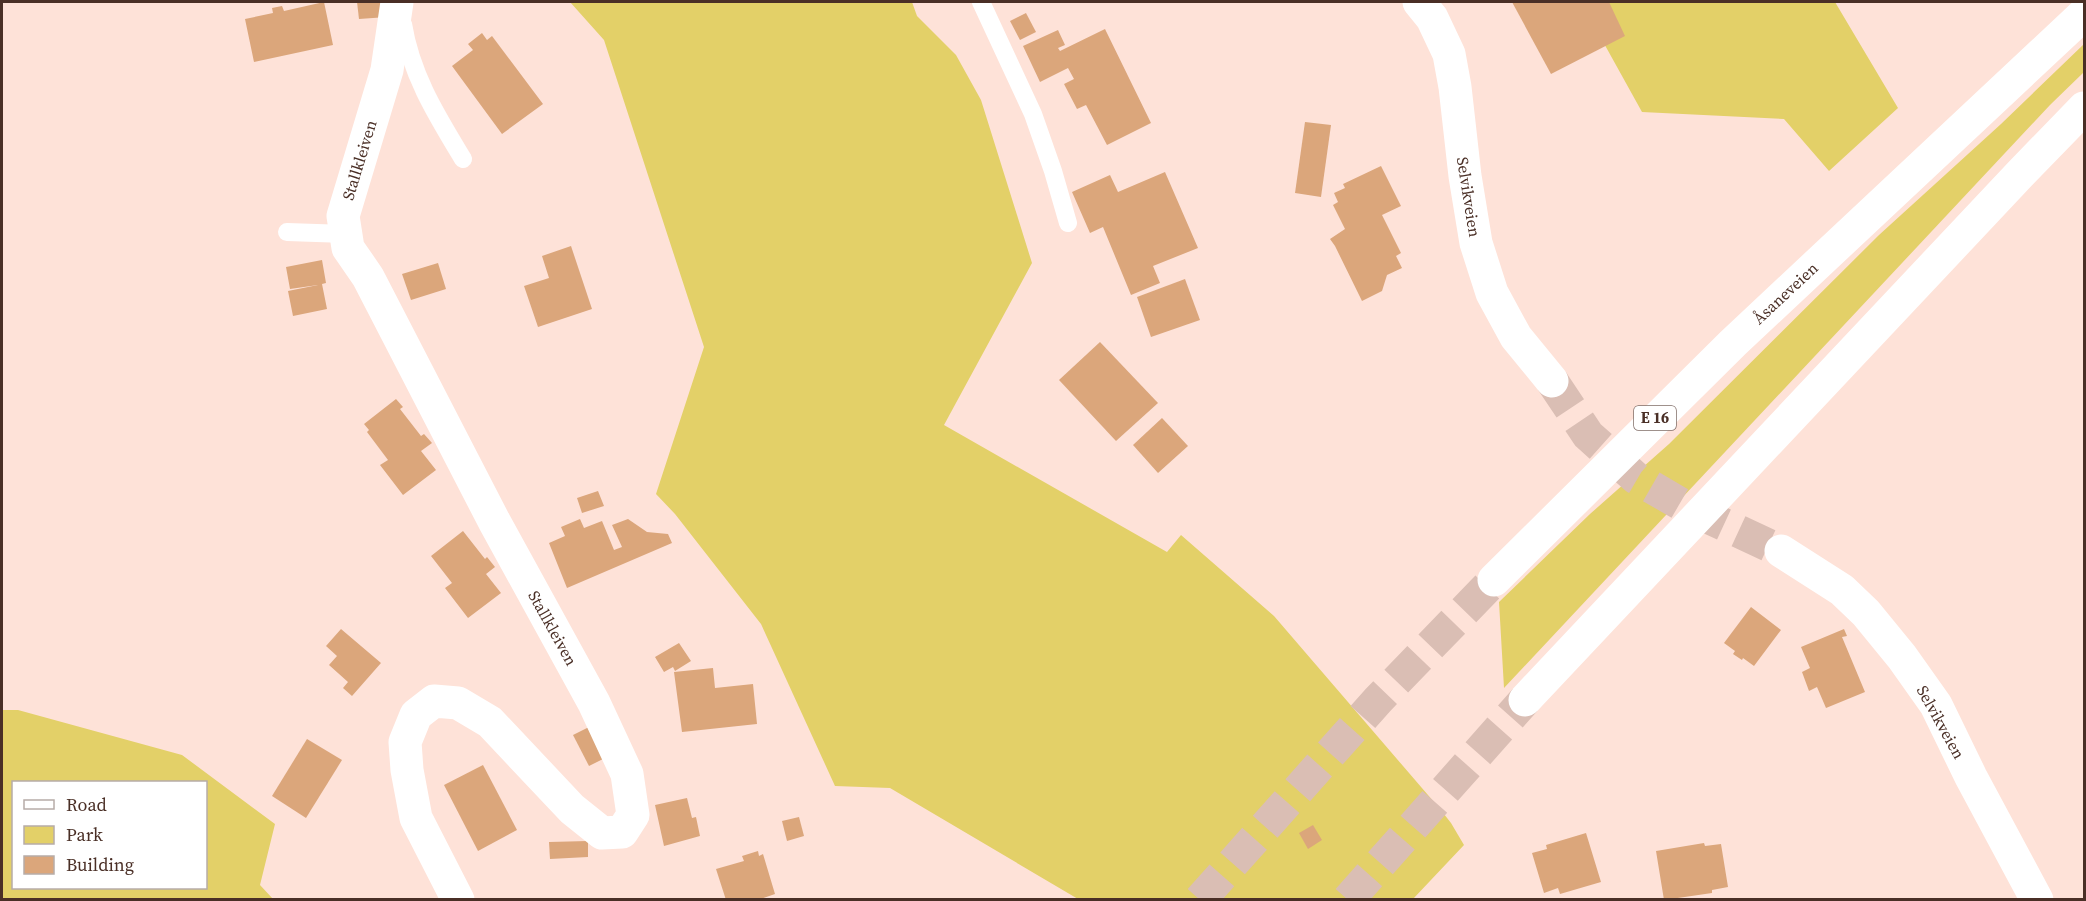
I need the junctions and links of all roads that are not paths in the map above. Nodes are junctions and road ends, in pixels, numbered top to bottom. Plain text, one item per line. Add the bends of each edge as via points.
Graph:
1 (398, 2) edge
2 (981, 2) edge
3 (1419, 2) edge
4 (2085, 14) edge
5 (2085, 108) edge
6 (463, 159) dead end
7 (1068, 223) dead end
8 (287, 232) dead end
9 (346, 234) junction
10 (1552, 381) tunnel mouth
11 (1781, 551) tunnel mouth
12 (1494, 580) tunnel mouth
13 (1526, 700) tunnel mouth
14 (458, 900) edge
15 (2037, 900) edge

1 - 6 lane via 407,49 421,85
1 - 9 main road, Stallkleiven via 387,70 343,216
2 - 7 lane via 1033,114
3 - 10 main road, Selvikveien via 1432,18 1449,54 1476,243 1492,293 1516,337
4 - 12 main road, Åsaneveien / E 16 via 1733,343
5 - 13 main road
8 - 9 lane
9 - 14 main road, Stallkleiven via 348,248 368,277 494,521 594,703 627,774 633,815 622,832 602,833 572,809 490,722 458,703 434,701 416,715 405,742 407,770 416,818
11 - 15 main road, Selvikveien via 1842,590 1902,657 1936,705

